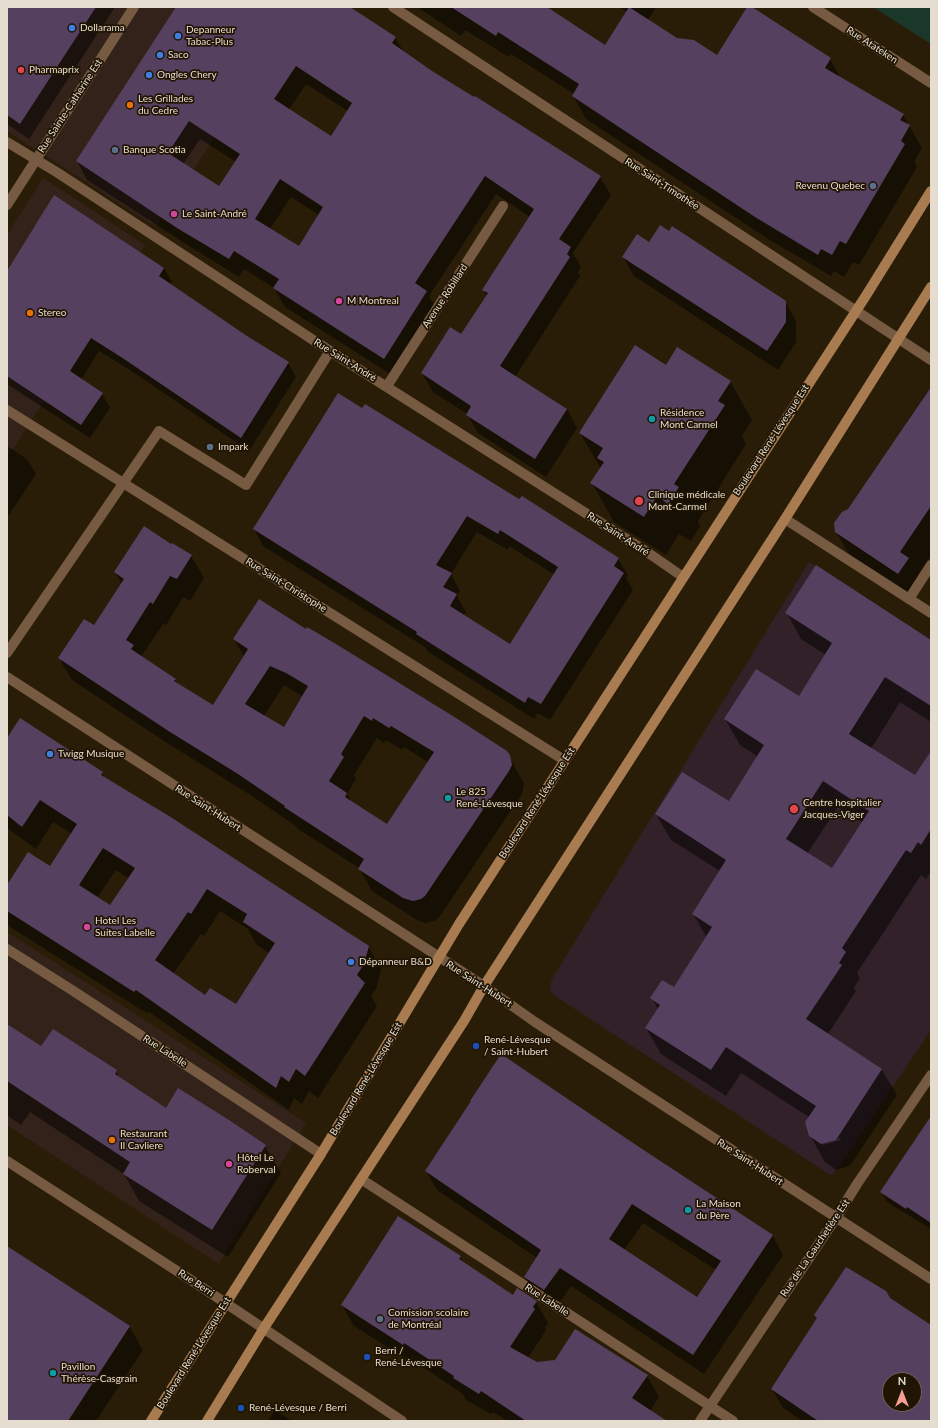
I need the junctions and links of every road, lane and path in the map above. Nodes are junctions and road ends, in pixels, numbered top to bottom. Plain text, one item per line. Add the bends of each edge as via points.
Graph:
1 (134, 7) edge
2 (393, 7) edge
3 (813, 7) edge
4 (931, 83) edge
5 (7, 142) edge
6 (35, 159) junction
7 (931, 191) edge
8 (7, 205) edge
9 (503, 206) dead end
10 (931, 287) edge
11 (856, 311) junction
12 (899, 338) junction
13 (330, 351) junction
14 (931, 360) edge
15 (387, 386) junction
16 (7, 410) edge
17 (123, 484) junction
18 (785, 519) junction
19 (931, 565) edge
20 (683, 577) junction
21 (909, 598) junction
22 (931, 613) edge
23 (7, 653) edge
24 (7, 677) edge
25 (564, 760) junction
26 (7, 949) edge
27 (439, 957) junction
28 (484, 986) junction
29 (931, 1075) edge
30 (321, 1154) junction
31 (7, 1161) edge
32 (361, 1179) junction
33 (836, 1218) junction
34 (931, 1279) edge
35 (225, 1303) junction
36 (264, 1328) junction
37 (710, 1406) junction
38 (151, 1421) edge
39 (207, 1421) edge
40 (402, 1421) edge
41 (700, 1421) edge
42 (733, 1421) edge

1 - 6 street, Rue Sainte-Catherine Est
2 - 11 street, Rue Saint-Timothée
3 - 4 street, Rue Atateken
5 - 6 street, Rue Saint-André
6 - 8 street, Rue Sainte-Catherine Est
6 - 13 street, Rue Saint-André
7 - 11 main road, Boulevard René-Lévesque Est
9 - 15 street, Avenue Robillard
10 - 12 main road
11 - 12 street, Rue Saint-Timothée
11 - 20 main road, Boulevard René-Lévesque Est
12 - 14 street, Rue Saint-Timothée
12 - 18 main road
13 - 15 street, Rue Saint-André
13 - 17 street via 246,485 159,431
15 - 20 street, Rue Saint-André
16 - 17 street, Rue Saint-Christophe
17 - 23 street
17 - 25 street, Rue Saint-Christophe
18 - 21 street
18 - 28 main road
19 - 21 street
20 - 25 main road, Boulevard René-Lévesque Est
21 - 22 street
24 - 27 street, Rue Saint-Hubert
25 - 27 main road, Boulevard René-Lévesque Est
26 - 30 street, Rue Labelle
27 - 28 street, Rue Saint-Hubert
27 - 30 main road, Boulevard René-Lévesque Est
28 - 32 main road
28 - 33 street, Rue Saint-Hubert
29 - 33 street, Rue de La Gauchetière Est
30 - 35 main road, Boulevard René-Lévesque Est
31 - 35 street, Rue Berri
32 - 36 main road
32 - 37 street, Rue Labelle
33 - 34 street, Rue Saint-Hubert
33 - 37 street, Rue de La Gauchetière Est
35 - 36 street, Rue Berri
35 - 38 main road, Boulevard René-Lévesque Est
36 - 39 main road
36 - 40 street, Rue Berri
37 - 41 street, Rue de La Gauchetière Est
37 - 42 street, Rue Labelle

